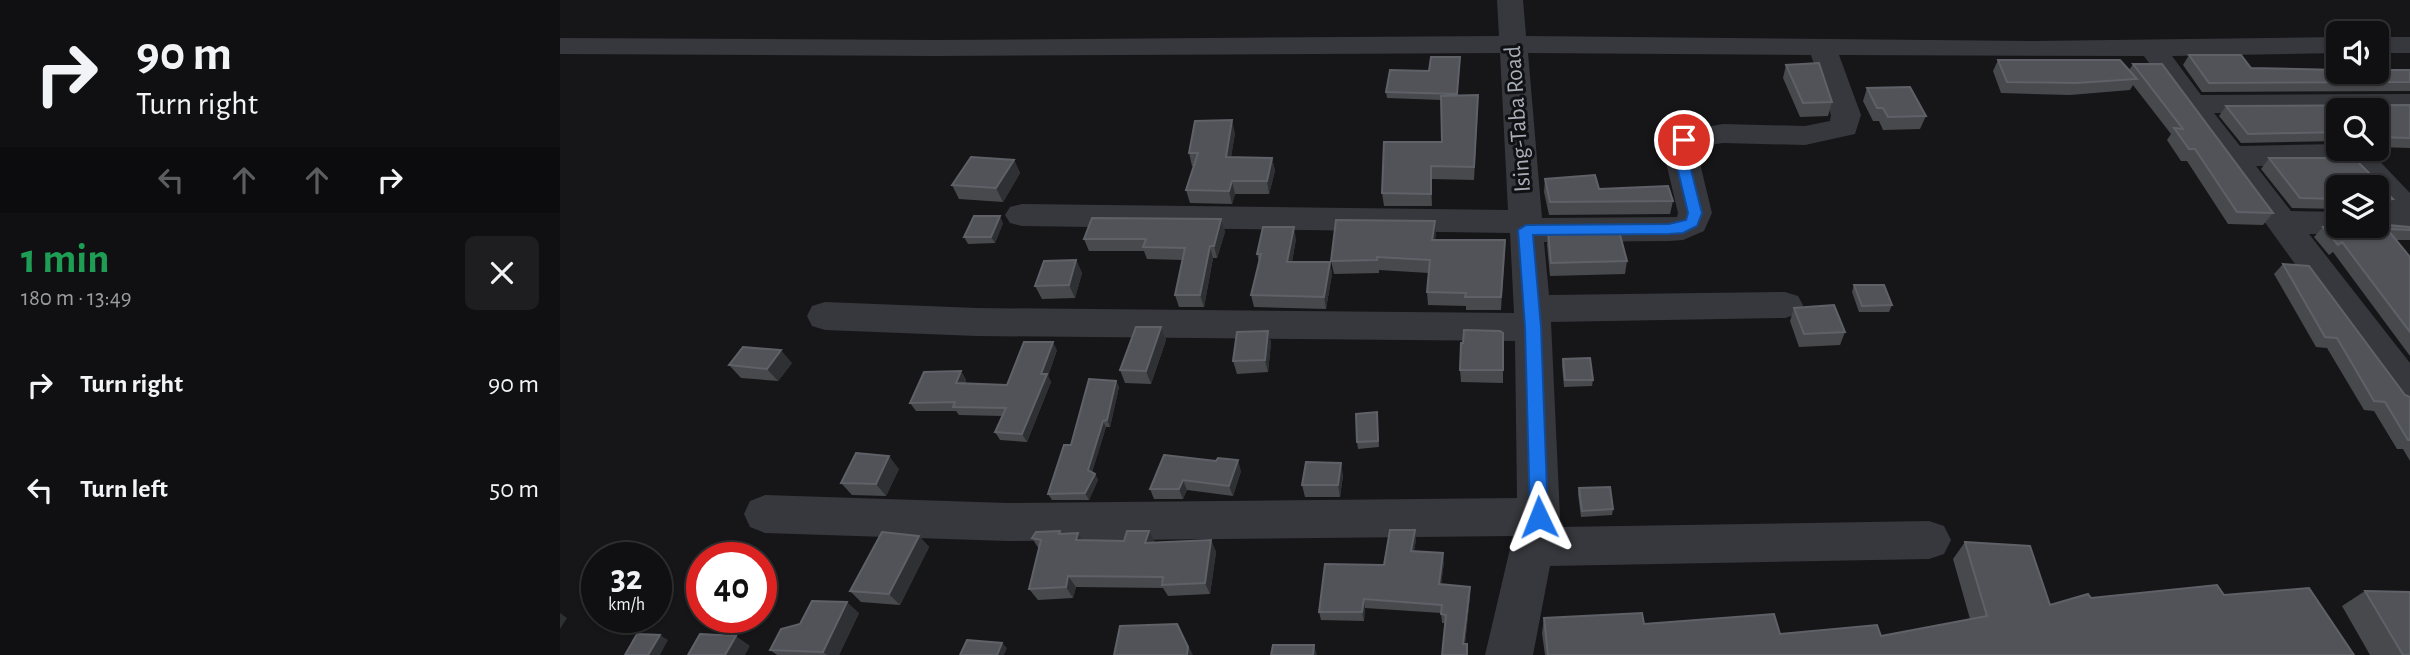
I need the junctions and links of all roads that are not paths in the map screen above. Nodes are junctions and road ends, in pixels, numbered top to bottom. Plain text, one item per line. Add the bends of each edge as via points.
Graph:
1 (1510, 0) edge
2 (1511, 45) junction
3 (2389, 45) edge
4 (2410, 45) edge
5 (560, 46) edge
6 (2326, 46) edge
7 (1822, 47) junction
8 (2152, 47) junction
9 (2399, 103) edge
10 (2192, 104) junction
11 (2309, 104) junction
12 (2326, 122) edge
13 (2410, 125) edge
14 (2326, 148) edge
15 (2231, 156) junction
16 (2362, 161) edge
17 (2410, 213) edge
18 (1022, 215) dead end
19 (2281, 222) junction
20 (2326, 223) edge
21 (2389, 223) edge
22 (2410, 224) edge
23 (1525, 226) junction
24 (1786, 305) dead end
25 (825, 316) dead end
26 (1532, 318) junction
27 (2392, 345) edge
28 (2410, 392) edge
29 (765, 514) dead end
30 (1536, 532) junction
31 (1929, 540) dead end
32 (1510, 655) edge

1 - 2 street, Ising-Taba Road
2 - 5 street
2 - 7 street
2 - 23 street, Ising-Taba Road
3 - 4 street
6 - 8 street
7 - 8 street
7 - 23 street via 1846,115 1844,127 1820,135 1684,140 1680,154 1695,213 1692,223 1669,229
8 - 10 street
9 - 11 street
9 - 13 street
10 - 11 street
10 - 15 street
11 - 12 street
14 - 15 street
15 - 19 street
16 - 17 street
18 - 23 street
19 - 20 street
19 - 27 street
21 - 22 street
23 - 26 street, Ising-Taba Road
24 - 26 street
25 - 26 street via 977,322
26 - 30 street, Ising-Taba Road
27 - 28 street
29 - 30 street
30 - 31 street
30 - 32 street, Ising-Taba Road

